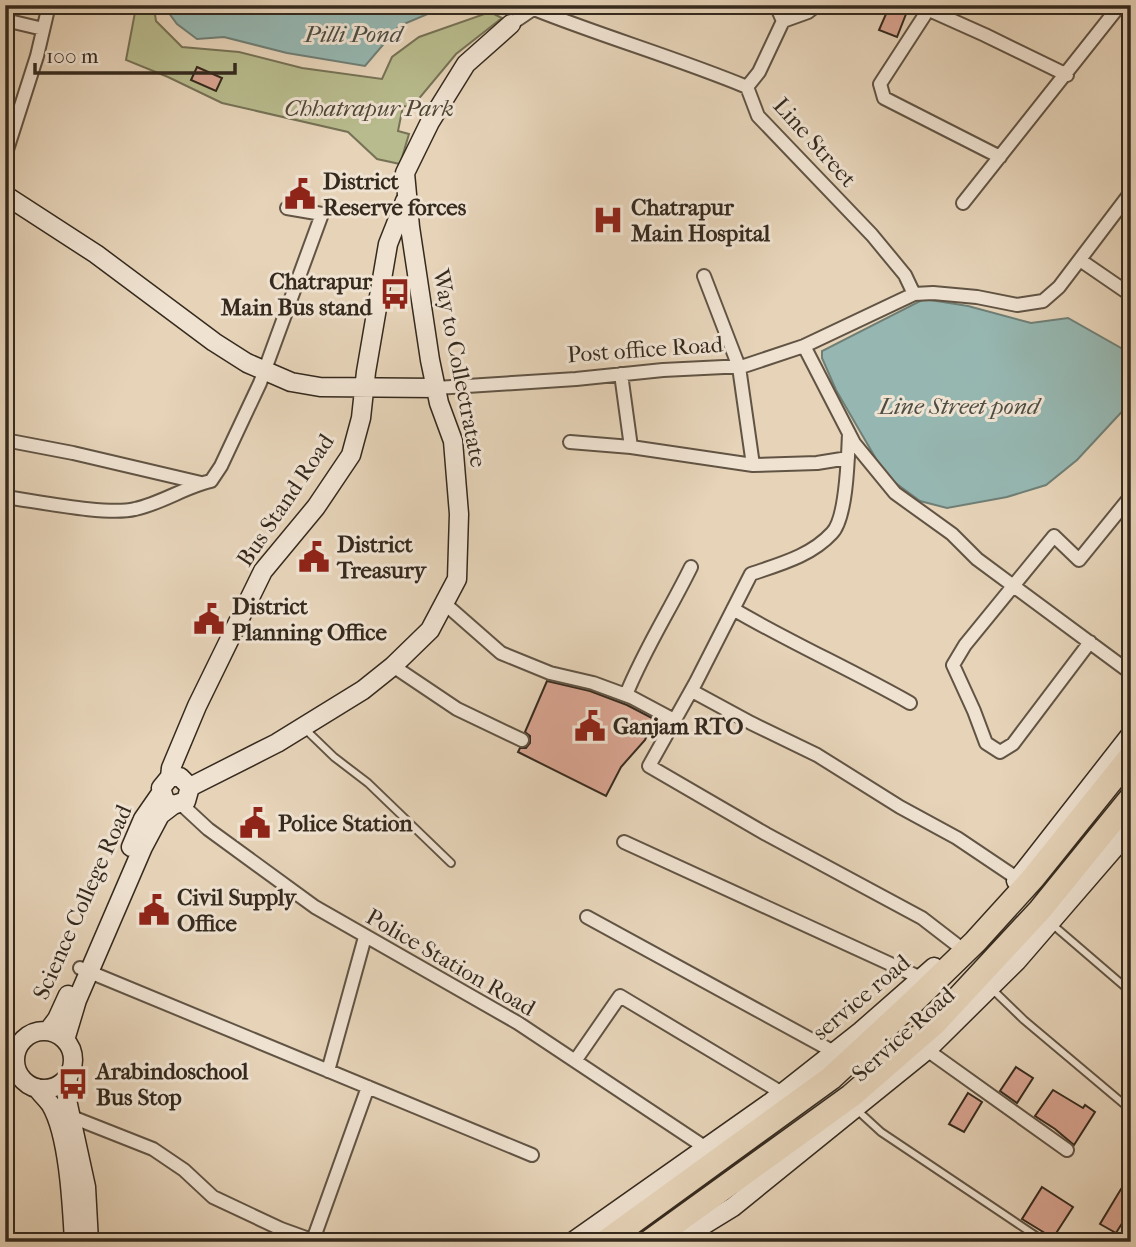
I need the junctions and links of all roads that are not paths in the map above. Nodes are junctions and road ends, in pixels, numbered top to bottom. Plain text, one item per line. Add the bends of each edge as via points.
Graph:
1 (49, 5) edge
2 (776, 5) edge
3 (817, 5) edge
4 (1121, 5) edge
5 (537, 7) edge
6 (923, 8) edge
7 (5, 20) edge
8 (783, 20) junction
9 (511, 24) joint
10 (43, 29) junction
11 (1067, 75) junction
12 (747, 87) junction
13 (5, 156) edge
14 (1000, 157) junction
15 (1131, 192) edge
16 (5, 195) edge
17 (407, 196) junction
18 (963, 203) dead end
19 (287, 208) dead end
20 (1080, 260) junction
21 (704, 276) dead end
22 (914, 294) junction
23 (1131, 295) edge
24 (804, 346) junction
25 (739, 367) junction
26 (263, 370) junction
27 (621, 374) junction
28 (365, 386) junction
29 (436, 388) junction
30 (849, 433) junction
31 (5, 440) edge
32 (570, 442) dead end
33 (631, 447) junction
34 (848, 458) junction
35 (753, 466) junction
36 (201, 483) junction
37 (1131, 496) edge
38 (5, 497) edge
39 (691, 566) dead end
40 (1014, 585) junction
41 (444, 603) junction
42 (733, 609) junction
43 (1090, 642) junction
44 (393, 666) junction
45 (1131, 673) edge
46 (692, 691) junction
47 (626, 695) junction
48 (910, 703) dead end
49 (676, 721) junction
50 (303, 727) junction
51 (1131, 734) edge
52 (522, 740) dead end
53 (1131, 757) edge
54 (171, 795) junction
55 (1131, 797) edge
56 (1131, 829) edge
57 (624, 842) dead end
58 (451, 863) dead end
59 (1018, 879) junction
60 (587, 917) dead end
61 (1052, 923) junction
62 (365, 937) junction
63 (957, 944) junction
64 (85, 970) junction
65 (921, 978) junction
66 (991, 988) junction
67 (1131, 992) edge
68 (48, 1031) junction
69 (65, 1040) junction
70 (12, 1047) edge
71 (927, 1050) junction
72 (834, 1052) junction
73 (575, 1061) junction
74 (10, 1065) edge
75 (328, 1071) junction
76 (68, 1076) junction
77 (368, 1087) junction
78 (37, 1088) junction
79 (782, 1093) junction
80 (856, 1109) junction
81 (1131, 1110) edge
82 (72, 1117) junction
83 (706, 1147) junction
84 (1067, 1150) dead end
85 (532, 1155) dead end
86 (315, 1241) edge
87 (74, 1242) edge
88 (89, 1242) edge
89 (572, 1242) edge
90 (605, 1242) edge
91 (649, 1242) edge
92 (677, 1242) edge
93 (1045, 1242) edge

1 - 10 street
2 - 8 street
3 - 8 street
4 - 11 street
5 - 9 street
5 - 12 street
6 - 11 street
6 - 14 street via 880,84 884,98
7 - 10 street
8 - 12 street, Line Street
9 - 17 main road, Way to Collectratate via 466,64 430,122 405,173
10 - 13 street
11 - 14 street
12 - 22 street, Line Street via 758,116 872,235 905,275
14 - 18 street
15 - 20 street
16 - 26 main road, Post office Road via 96,254 214,342
17 - 28 main road, Bus Stand Road via 388,244
17 - 29 main road, Way to Collectratate
19 - 26 street via 322,214
20 - 22 street via 1043,301 1017,305 977,297
20 - 23 street
21 - 25 street
22 - 24 street, Post office Road
24 - 25 street, Post office Road
24 - 30 street
25 - 27 street, Post office Road
25 - 35 street
26 - 28 main road, Post office Road via 320,387
26 - 36 street via 221,466 211,481
27 - 29 street, Post office Road
27 - 33 street
28 - 29 main road, Post office Road
28 - 54 main road, Bus Stand Road via 351,455 316,507 263,571 171,768
29 - 41 main road, Way to Collectratate via 453,441 459,514 457,579
30 - 34 street
30 - 40 street via 895,493
31 - 36 street
32 - 33 street
33 - 35 street
34 - 35 street
34 - 42 street via 835,531 805,555 751,574
36 - 38 street via 134,510
37 - 40 street via 1079,560 1054,536
39 - 47 street via 641,657
40 - 43 street
40 - 43 street via 953,665 986,743 1000,752 1013,744
41 - 44 main road, Way to Collectratate via 430,630
41 - 47 street via 501,653
42 - 46 street
42 - 48 street
43 - 45 street
44 - 50 main road, Way to Collectratate
44 - 52 street via 457,709
46 - 49 street
46 - 59 street via 817,755
47 - 49 street
49 - 63 street via 649,766 922,918
50 - 54 main road, Way to Collectratate via 190,787 184,779
50 - 58 lane
51 - 59 main road, service road
53 - 90 highway via 1033,878 905,1010 831,1078
54 - 62 street, Police Station Road via 208,829 315,907
54 - 64 main road, Science College Road
55 - 91 highway via 1040,910 935,1023 851,1096
56 - 61 main road, Service Road
57 - 65 street
59 - 63 main road, service road
60 - 72 street
61 - 66 main road, Service Road
61 - 67 lane
62 - 73 street, Police Station Road via 518,1023
62 - 75 street
63 - 65 main road, service road
64 - 68 main road, Science College Road
64 - 69 main road, Science College Road
64 - 75 street
65 - 72 main road, service road
66 - 71 main road, Service Road
66 - 81 lane
68 - 69 main road
68 - 70 main road via 32,1034
69 - 76 main road via 73,1058
70 - 74 main road via 15,1059
71 - 80 main road, Service Road
71 - 84 street
72 - 79 main road, service road
73 - 79 street via 620,996
73 - 83 street, Police Station Road
74 - 78 main road
75 - 77 street
76 - 78 main road via 53,1088
76 - 82 main road
77 - 85 street
77 - 86 street
78 - 87 main road via 59,1127 69,1174
79 - 83 main road, service road
80 - 92 main road, Service Road via 733,1207
80 - 93 lane via 881,1132
82 - 86 street via 153,1149 213,1198
82 - 88 main road via 86,1187
83 - 89 main road, service road

